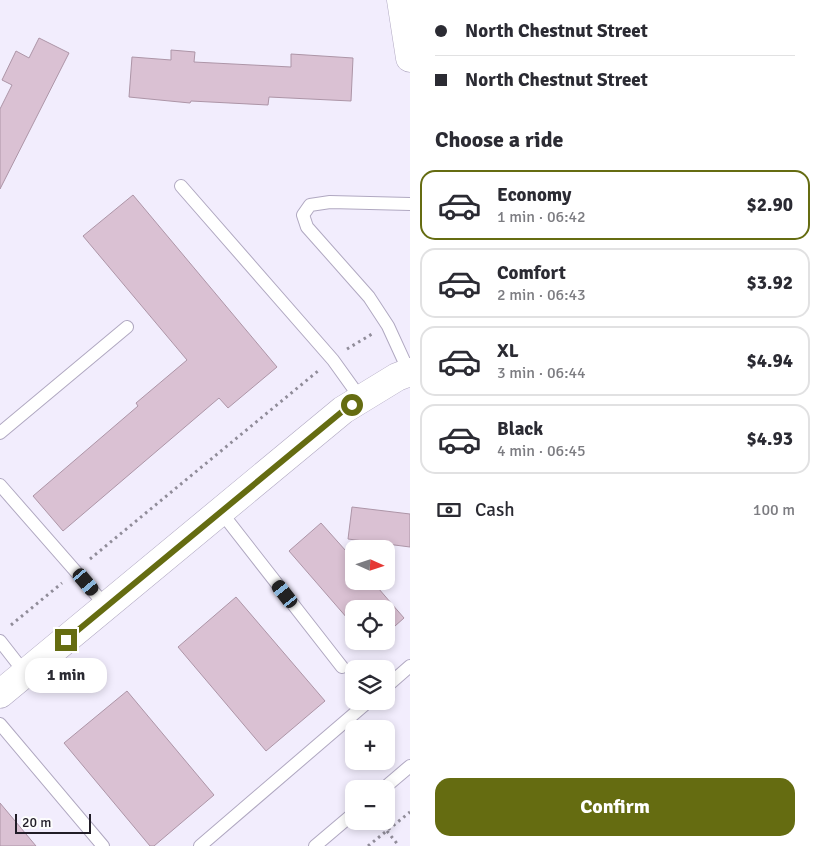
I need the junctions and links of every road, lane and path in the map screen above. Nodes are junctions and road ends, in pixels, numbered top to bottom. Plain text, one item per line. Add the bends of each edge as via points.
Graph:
1 (401, 0) edge
2 (410, 58) edge
3 (181, 186) dead end
4 (410, 204) edge
5 (388, 326) junction
6 (126, 327) dead end
7 (333, 360) junction
8 (410, 373) edge
9 (361, 399) junction
10 (0, 433) edge
11 (0, 485) edge
12 (221, 512) junction
13 (76, 570) junction
14 (106, 606) junction
15 (7, 628) dead end
16 (0, 641) edge
17 (410, 666) edge
18 (342, 668) dead end
19 (26, 673) junction
20 (395, 679) edge
21 (0, 694) edge
22 (359, 710) edge
23 (0, 724) edge
24 (410, 766) edge
25 (394, 780) edge
26 (409, 814) edge
27 (345, 821) edge
28 (387, 831) junction
29 (103, 846) edge
30 (200, 846) edge
31 (315, 846) edge
32 (368, 846) edge
33 (399, 846) edge

1 - 2 main road
3 - 7 lane
4 - 5 lane via 330,202 310,205 303,215 307,227 369,297
5 - 7 path via 360,340
5 - 8 lane
6 - 10 lane
7 - 9 lane
7 - 13 path
8 - 9 main road via 397,377
9 - 12 main road
11 - 13 lane
12 - 14 main road
12 - 18 lane
13 - 14 lane
13 - 15 path
14 - 19 main road
16 - 19 lane
17 - 20 lane
19 - 21 main road
22 - 30 lane
23 - 29 lane
24 - 25 lane
26 - 28 path
27 - 31 lane
28 - 32 path
28 - 33 path

